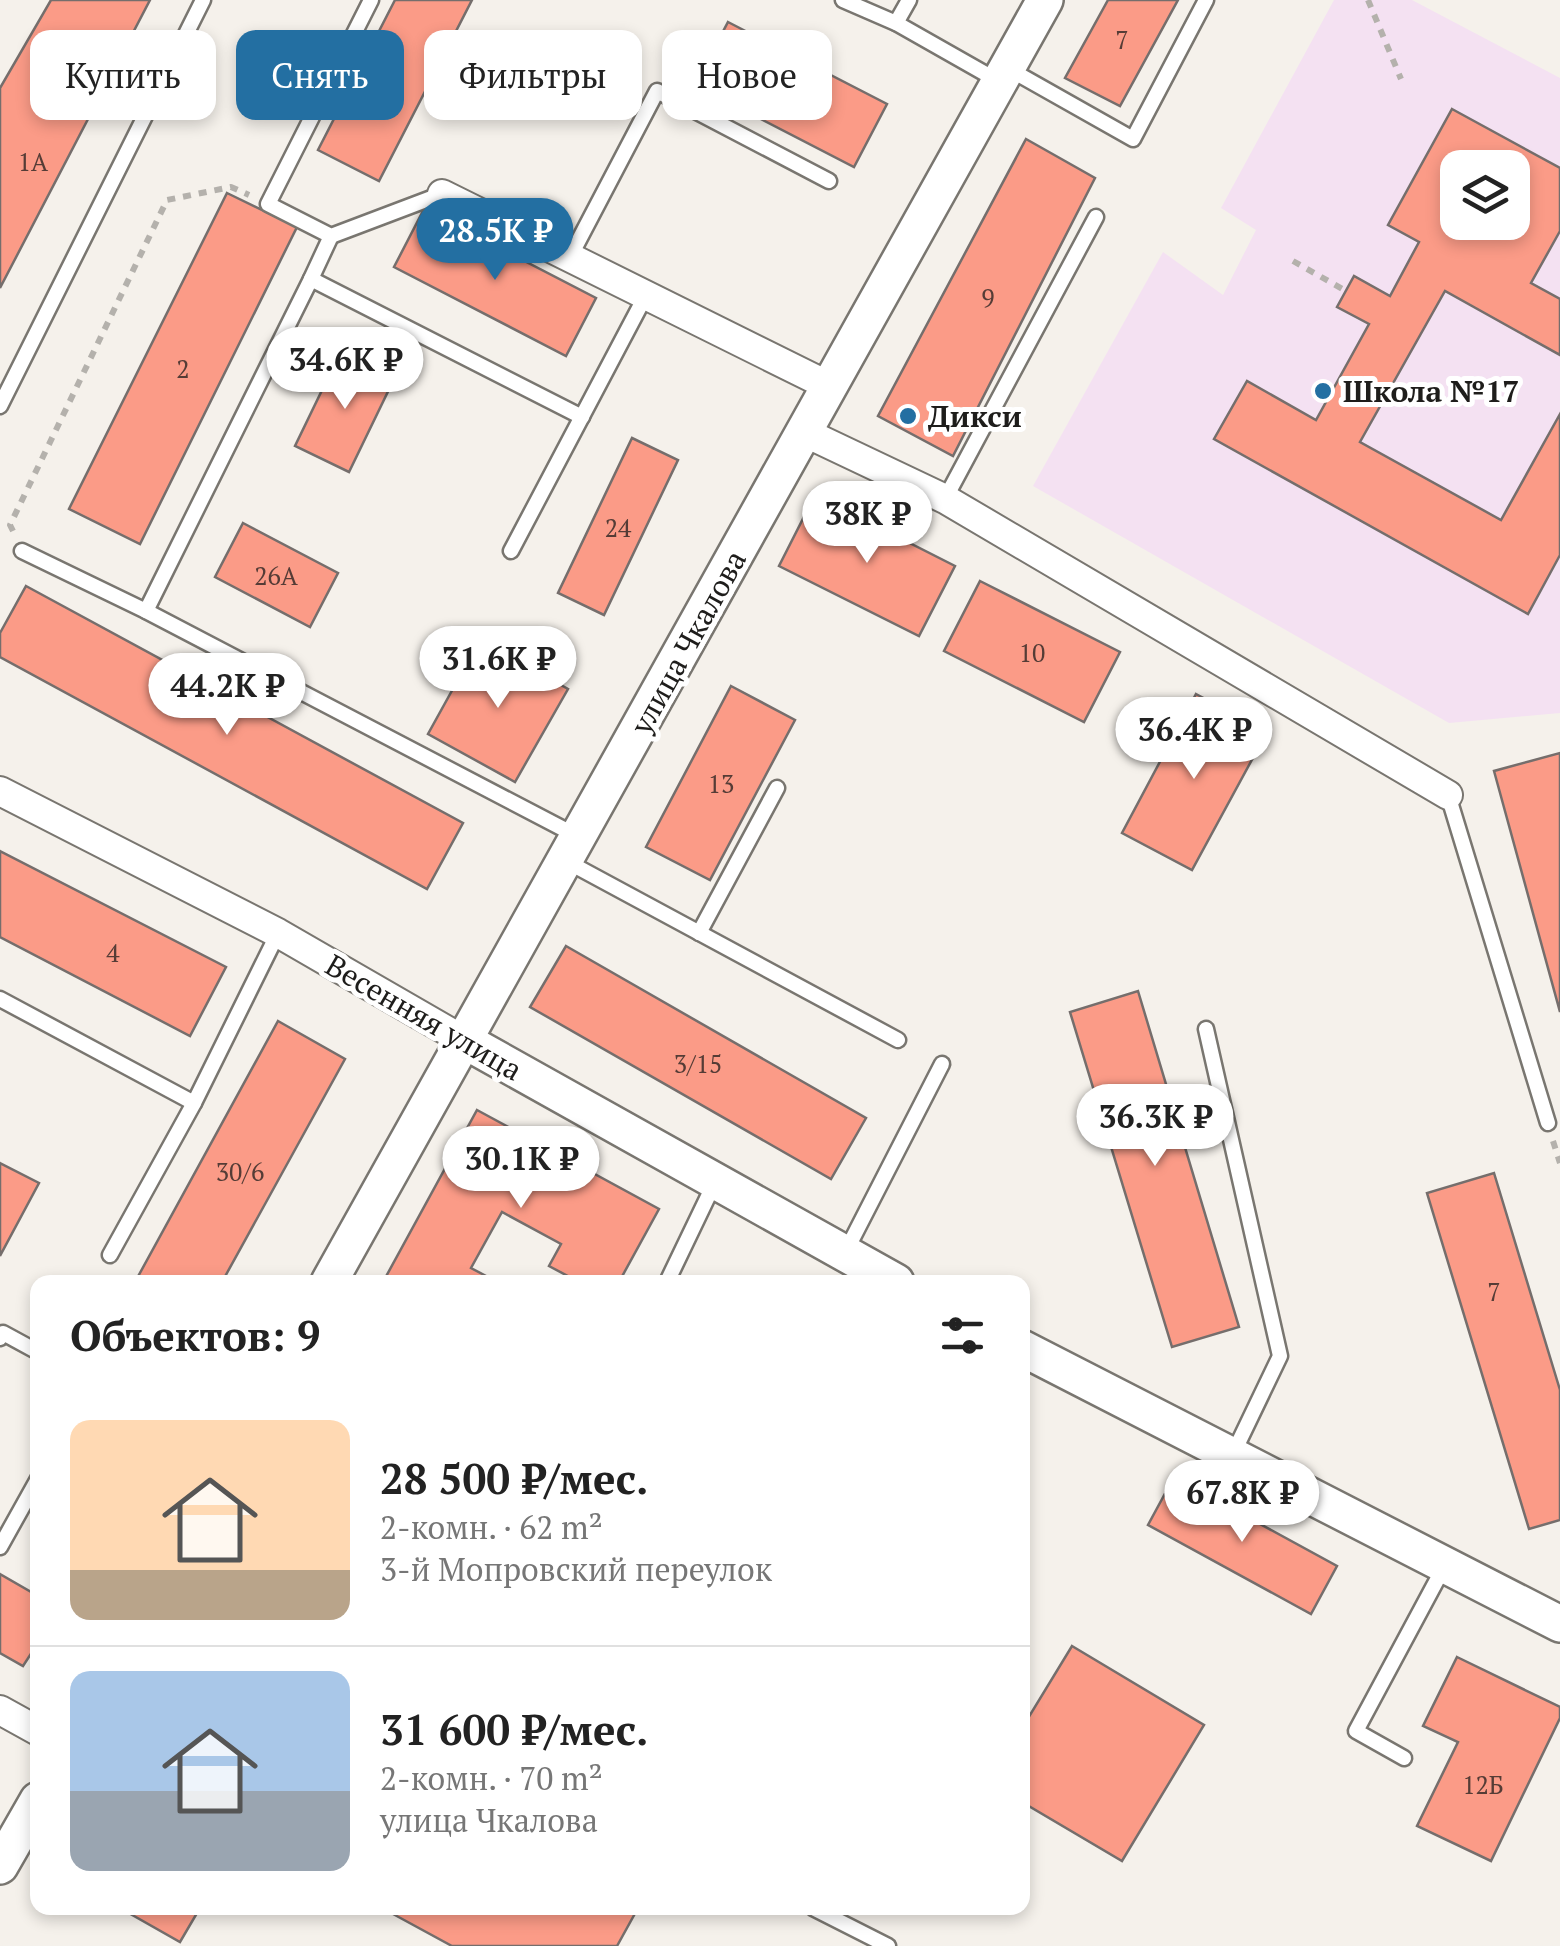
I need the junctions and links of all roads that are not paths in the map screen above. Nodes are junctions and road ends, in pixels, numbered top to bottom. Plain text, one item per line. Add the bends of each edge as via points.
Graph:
1 (203, 0) edge
2 (371, 0) edge
3 (842, 0) edge
4 (909, 0) edge
5 (1045, 0) edge
6 (1206, 0) edge
7 (896, 23) junction
8 (1004, 75) junction
9 (828, 181) dead end
10 (442, 194) joint
11 (1096, 217) dead end
12 (331, 236) junction
13 (570, 257) junction
14 (311, 279) junction
15 (646, 295) junction
16 (831, 386) junction
17 (0, 406) edge
18 (582, 417) junction
19 (806, 432) junction
20 (945, 500) junction
21 (22, 551) road end
22 (511, 551) dead end
23 (146, 610) junction
24 (777, 788) dead end
25 (0, 790) edge
26 (1448, 795) joint
27 (572, 849) junction
28 (699, 933) junction
29 (278, 934) junction
30 (0, 999) edge
31 (1206, 1028) dead end
32 (898, 1040) dead end
33 (465, 1041) junction
34 (942, 1064) dead end
35 (194, 1103) junction
36 (1548, 1123) dead end
37 (714, 1183) junction
38 (110, 1255) dead end
39 (844, 1255) junction
40 (333, 1275) edge
41 (670, 1275) edge
42 (883, 1275) edge
43 (0, 1338) edge
44 (30, 1348) edge
45 (1030, 1352) edge
46 (1232, 1456) junction
47 (30, 1494) edge
48 (0, 1548) edge
49 (1445, 1564) junction
50 (1560, 1624) edge
51 (0, 1710) edge
52 (30, 1727) edge
53 (1404, 1758) dead end
54 (30, 1814) edge
55 (0, 1866) edge
56 (827, 1915) edge
57 (888, 1946) edge

1 - 17 lane
2 - 12 lane via 268,204
3 - 7 lane
4 - 7 lane
5 - 8 street, улица Чкалова
6 - 8 lane via 1133,139
7 - 8 lane
8 - 16 street, улица Чкалова
9 - 13 lane via 657,91
10 - 12 lane
10 - 13 street
11 - 20 lane
12 - 14 lane
13 - 15 street
14 - 18 lane
14 - 23 lane
15 - 16 street
15 - 18 lane
16 - 19 street, улица Чкалова
18 - 22 lane
19 - 20 street
19 - 27 street, улица Чкалова
20 - 26 street
21 - 23 lane
23 - 27 lane
24 - 28 lane
25 - 29 street, Весенняя улица
26 - 36 lane
27 - 28 lane
27 - 33 street, улица Чкалова
28 - 32 lane
29 - 33 street, Весенняя улица
29 - 35 lane
30 - 35 lane
31 - 46 lane via 1280,1356
33 - 37 street, Весенняя улица
33 - 40 street, улица Чкалова
34 - 39 lane
35 - 38 lane
37 - 39 street, Весенняя улица
37 - 41 lane
39 - 42 street, Весенняя улица
43 - 44 lane via 3,1333
45 - 46 street
46 - 49 street
47 - 48 lane
49 - 50 street
49 - 53 lane via 1356,1731
51 - 52 street
54 - 55 street
56 - 57 lane

